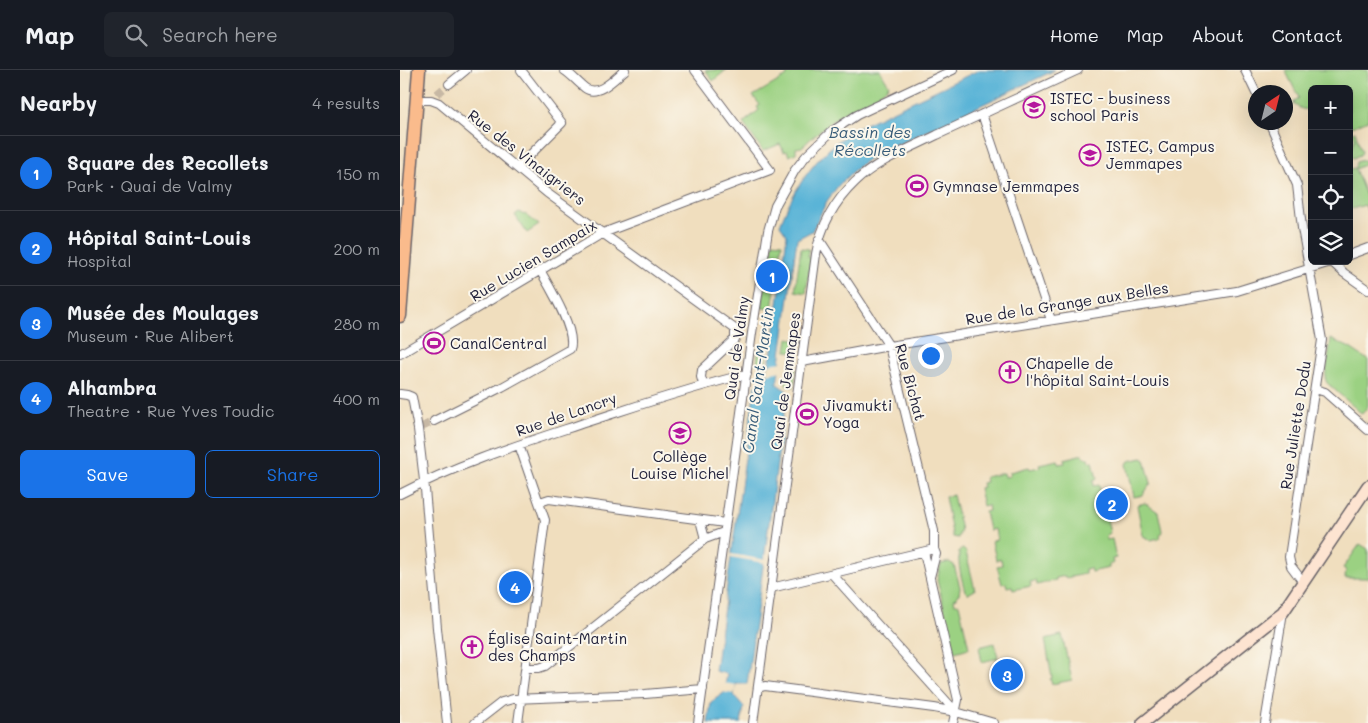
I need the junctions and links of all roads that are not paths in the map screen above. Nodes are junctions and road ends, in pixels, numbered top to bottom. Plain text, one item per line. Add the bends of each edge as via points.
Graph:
1 (418, 70) edge
2 (466, 70) edge
3 (521, 70) edge
4 (564, 70) edge
5 (625, 70) edge
6 (695, 70) edge
7 (953, 70) edge
8 (1078, 70) edge
9 (1245, 70) edge
10 (449, 84) tunnel mouth
11 (1252, 85) edge
12 (417, 100) junction
13 (982, 114) junction
14 (1273, 130) edge
15 (517, 168) junction
16 (1302, 228) junction
17 (1308, 228) edge
18 (603, 233) junction
19 (819, 239) junction
20 (1368, 248) edge
21 (1353, 254) edge
22 (1323, 265) edge
23 (1336, 265) edge
24 (1310, 269) junction
25 (540, 270) junction
26 (402, 274) edge
27 (1368, 290) edge
28 (400, 309) edge
29 (1051, 320) junction
30 (890, 346) junction
31 (400, 354) edge
32 (802, 362) junction
33 (746, 374) junction
34 (703, 384) junction
35 (1315, 389) junction
36 (400, 394) edge
37 (434, 421) tunnel mouth
38 (1368, 430) edge
39 (519, 445) junction
40 (424, 481) junction
41 (1368, 486) edge
42 (400, 494) edge
43 (540, 502) junction
44 (700, 520) junction
45 (725, 528) junction
46 (705, 539) junction
47 (934, 549) junction
48 (924, 552) junction
49 (832, 574) junction
50 (930, 578) junction
51 (1303, 582) junction
52 (771, 588) junction
53 (1282, 612) junction
54 (526, 668) junction
55 (758, 688) junction
56 (703, 689) junction
57 (522, 698) junction
58 (956, 712) junction
59 (447, 723) edge
60 (475, 723) edge
61 (518, 723) edge
62 (698, 723) edge
63 (753, 723) edge
64 (953, 723) edge
65 (994, 723) edge
66 (1143, 723) edge
67 (1265, 723) edge

1 - 12 main road
2 - 10 street
3 - 15 street via 562,123
4 - 5 street via 586,90 597,91
6 - 18 street, Rue Lucien Sampaix via 770,170
7 - 33 street, Quai de Valmy via 857,115 830,132 795,170 775,206 768,228
8 - 13 street, Quai de Jemmapes
9 - 11 street
12 - 15 street, Rue des Vinaigriers via 436,97
12 - 26 main road
13 - 19 street, Quai de Jemmapes via 885,160 868,172 839,200
13 - 29 street
14 - 16 street, Rue Juliette Dodu via 1297,185
15 - 18 street, Rue des Vinaigriers
16 - 17 street
16 - 24 street, Rue Juliette Dodu
18 - 25 street, Rue Lucien Sampaix
18 - 34 street, Rue des Vinaigriers via 735,329 735,339 702,370
19 - 30 street, Rue Bichat
19 - 32 street, Quai de Jemmapes
20 - 21 street
22 - 24 street, Rue de la Grange aux Belles
23 - 27 street
24 - 29 street, Rue de la Grange aux Belles via 1237,291
24 - 35 street, Rue Juliette Dodu via 1322,340
25 - 31 street, Rue Lucien Sampaix
25 - 37 street via 561,305 572,342 567,352
26 - 28 main road
29 - 30 street, Rue de la Grange aux Belles
30 - 32 street, Rue de la Grange aux Belles
30 - 47 street, Rue Bichat via 934,531
32 - 52 street, Quai de Jemmapes
33 - 34 street, Rue de Lancry
33 - 45 street, Quai de Valmy
34 - 39 street, Rue de Lancry
35 - 38 street via 1325,392
35 - 51 street, Rue Juliette Dodu via 1289,557 1291,566
36 - 40 street via 412,397 420,428
39 - 40 street, Rue de Lancry
39 - 43 street
40 - 42 street, Rue de Lancry
40 - 59 street
41 - 51 street
43 - 44 street via 549,499
43 - 54 street via 545,520
44 - 45 street
44 - 46 street
45 - 46 street
45 - 56 street, Quai de Valmy
46 - 54 street via 545,666
47 - 48 street
47 - 50 street, Rue Bichat via 936,554
48 - 49 street
48 - 50 street, Rue Bichat
49 - 52 street
49 - 58 street
50 - 58 street, Rue Bichat via 958,700
51 - 53 street
52 - 55 street, Quai de Jemmapes
53 - 66 street
53 - 67 street
54 - 57 street
55 - 58 street via 765,686
55 - 63 street, Quai de Jemmapes
56 - 57 street
56 - 62 street, Quai de Valmy
57 - 60 street via 502,702
57 - 61 street
58 - 64 street, Rue Bichat
58 - 65 street

